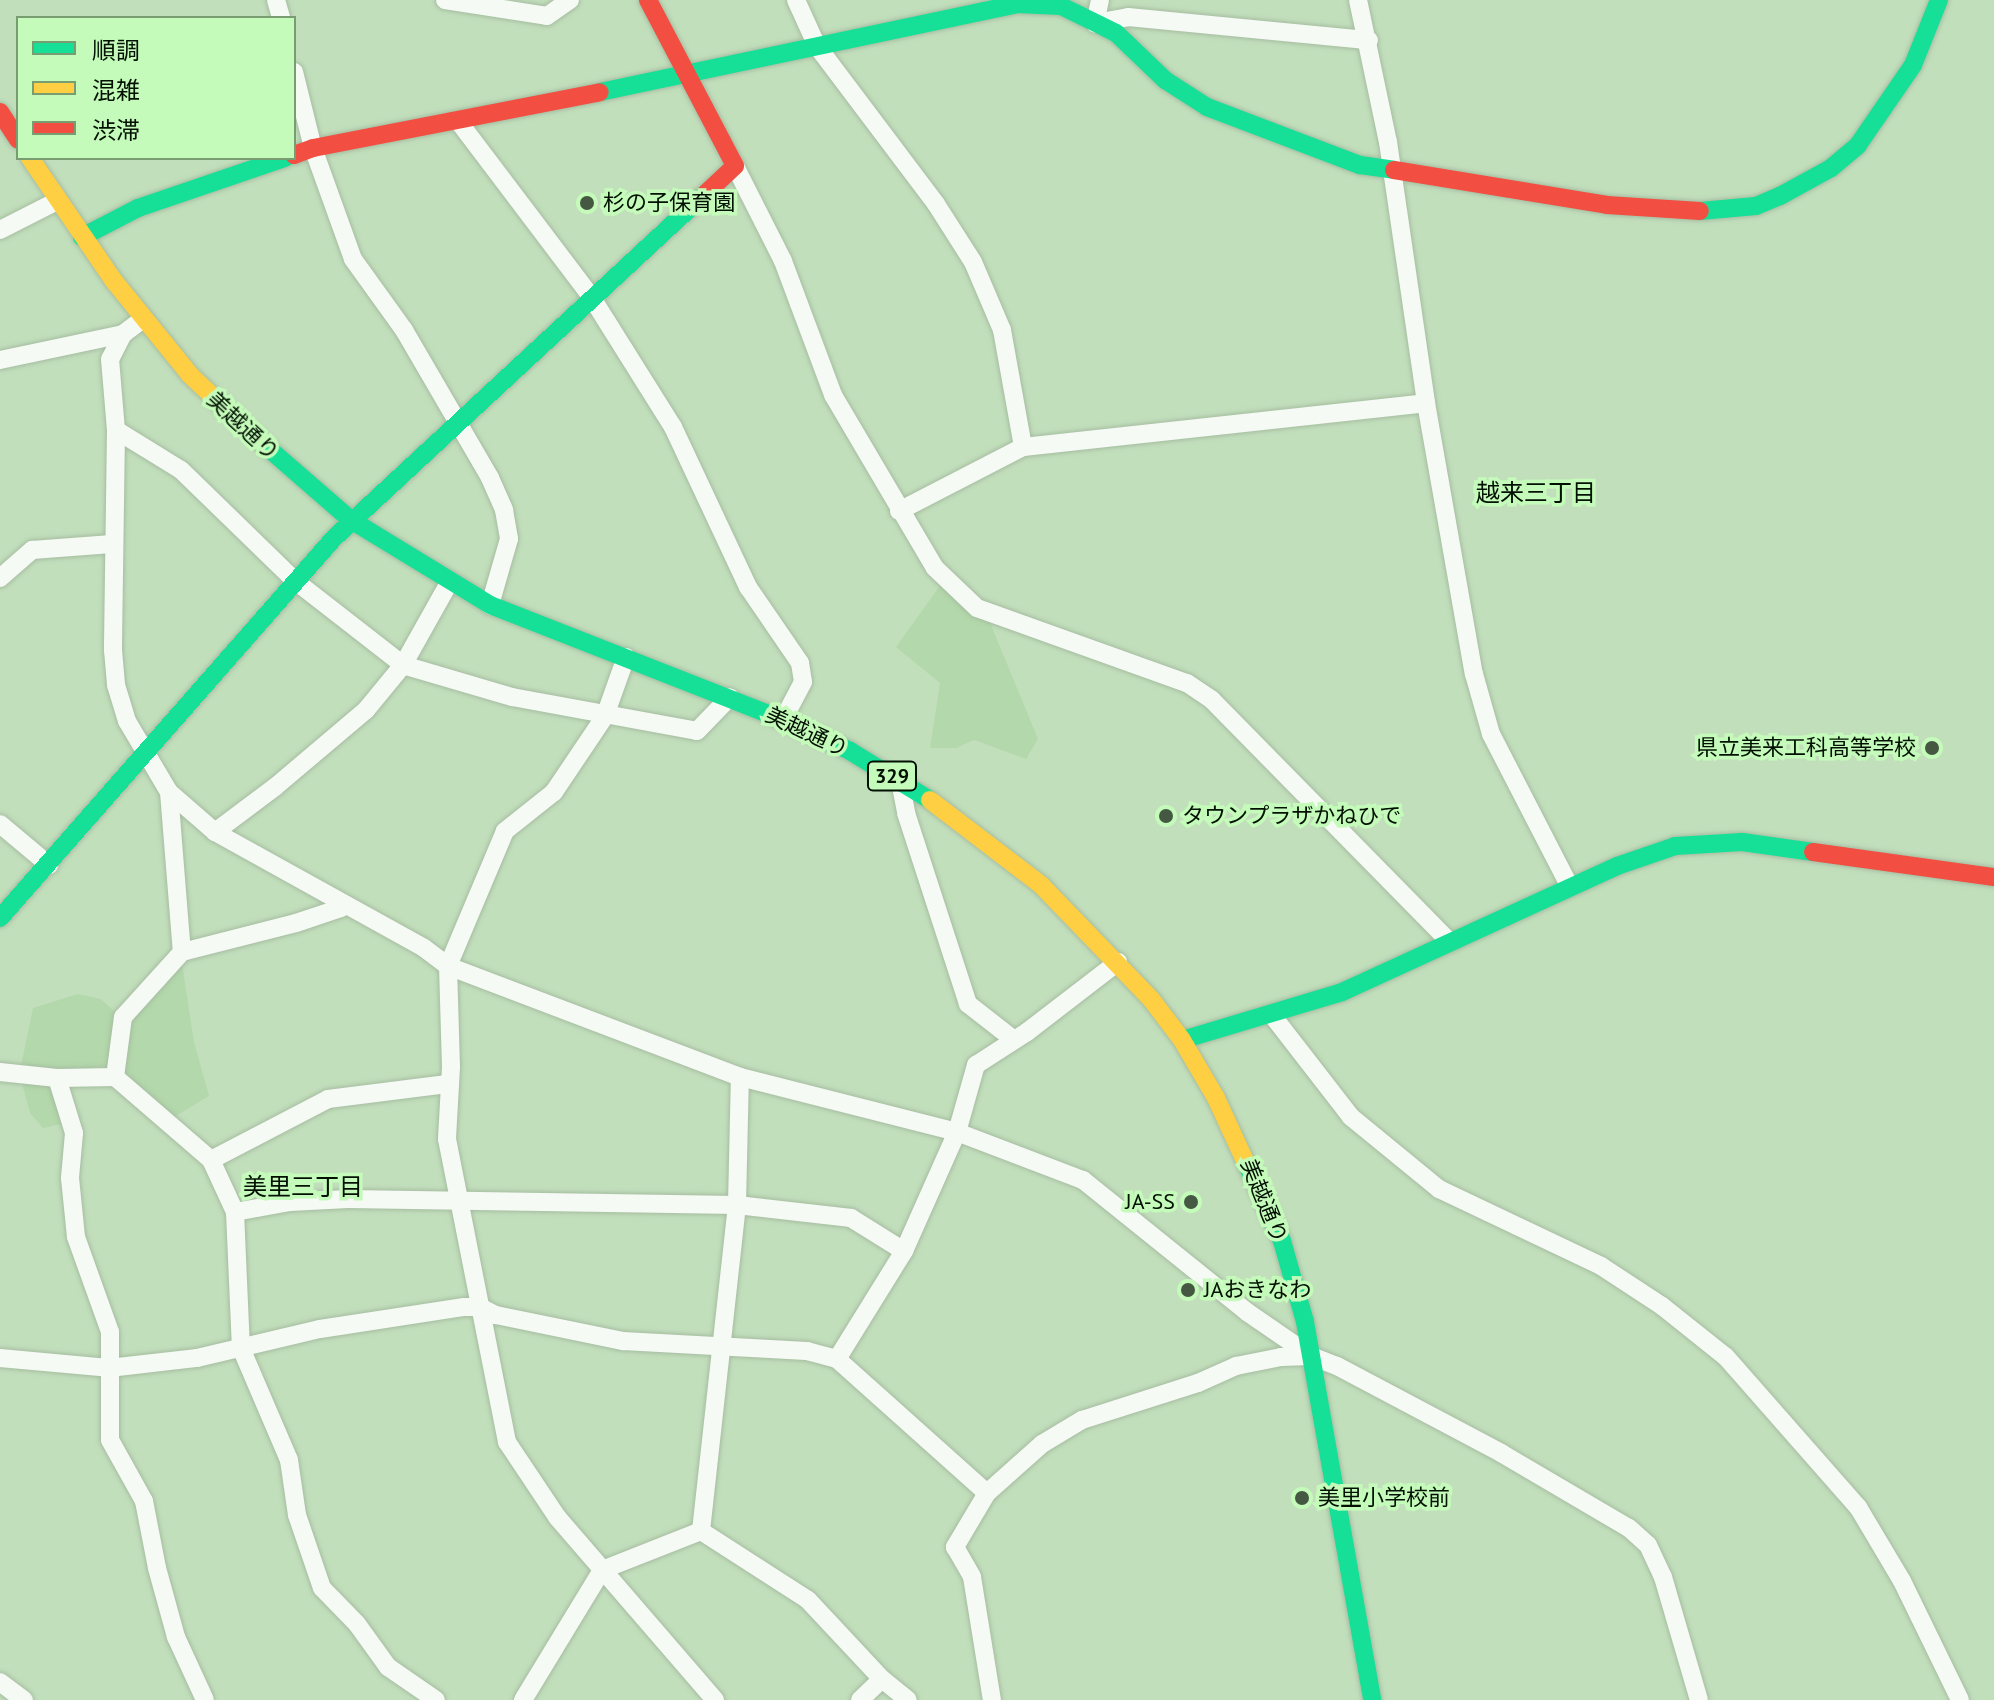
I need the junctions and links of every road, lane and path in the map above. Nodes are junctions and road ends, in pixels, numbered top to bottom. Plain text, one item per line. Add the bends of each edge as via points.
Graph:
1 (445, 0) edge
2 (570, 0) edge
3 (648, 0) edge
4 (796, 0) edge
5 (1100, 0) edge
6 (1358, 0) edge
7 (1939, 0) edge
8 (1095, 23) junction
9 (1369, 40) junction
10 (817, 46) junction
11 (685, 74) junction
12 (296, 80) edge
13 (0, 112) edge
14 (459, 122) junction
15 (16, 137) edge
16 (313, 148) junction
17 (296, 154) edge
18 (31, 160) edge
19 (279, 160) edge
20 (735, 166) junction
21 (1391, 173) junction
22 (57, 201) junction
23 (0, 230) edge
24 (82, 237) junction
25 (592, 298) junction
26 (143, 319) junction
27 (123, 334) junction
28 (0, 360) edge
29 (1426, 403) junction
30 (459, 425) junction
31 (116, 430) junction
32 (1023, 447) junction
33 (899, 511) junction
34 (351, 520) junction
35 (112, 544) junction
36 (0, 578) edge
37 (294, 580) junction
38 (449, 583) junction
39 (490, 605) junction
40 (626, 657) junction
41 (403, 665) junction
42 (730, 697) junction
43 (605, 716) junction
44 (783, 720) junction
45 (145, 756) junction
46 (900, 781) junction
47 (169, 792) junction
48 (0, 824) edge
49 (215, 832) junction
50 (49, 865) junction
51 (1994, 877) edge
52 (1570, 887) junction
53 (340, 903) junction
54 (0, 918) edge
55 (1449, 941) junction
56 (182, 952) junction
57 (1118, 962) junction
58 (448, 966) junction
59 (1272, 1015) junction
60 (1013, 1039) junction
61 (1182, 1040) junction
62 (0, 1072) edge
63 (115, 1077) junction
64 (740, 1077) junction
65 (57, 1078) junction
66 (447, 1084) junction
67 (957, 1132) junction
68 (211, 1160) junction
69 (459, 1202) junction
70 (737, 1205) junction
71 (235, 1212) junction
72 (904, 1251) junction
73 (480, 1307) junction
74 (724, 1344) junction
75 (241, 1348) junction
76 (1311, 1356) junction
77 (0, 1358) edge
78 (837, 1359) junction
79 (109, 1368) junction
80 (987, 1493) junction
81 (701, 1531) junction
82 (602, 1570) junction
83 (882, 1679) junction
84 (205, 1700) edge
85 (436, 1700) edge
86 (523, 1700) edge
87 (715, 1700) edge
88 (860, 1700) edge
89 (908, 1700) edge
90 (992, 1700) edge
91 (1372, 1700) edge
92 (1699, 1700) edge
93 (1960, 1700) edge

1 - 2 street via 547,16
3 - 11 main road
4 - 10 street
5 - 8 street
6 - 9 street
7 - 21 main road via 1913,65 1858,145 1810,181 1756,206 1712,212 1607,205
8 - 9 street via 1128,17
8 - 10 main road via 1061,6 1016,4
8 - 21 main road via 1116,33 1165,80 1207,107
9 - 21 street
10 - 11 main road
10 - 32 street via 973,262 1002,330
11 - 14 main road
11 - 20 main road
12 - 16 street
13 - 15 main road
14 - 16 main road
14 - 25 street
16 - 17 main road
16 - 30 street via 353,259 404,330
18 - 22 main road, 美越通り / 329
19 - 24 main road via 138,208
20 - 25 main road
20 - 33 street via 783,261 833,395
21 - 29 street
22 - 23 street
22 - 24 main road, 美越通り / 329
24 - 26 main road, 美越通り / 329
25 - 30 main road
25 - 44 street via 673,427 748,587 800,663 803,682
26 - 27 street
26 - 34 main road, 美越通り / 329 via 215,400
27 - 28 street
27 - 31 street via 110,359
29 - 32 street
29 - 52 street via 1474,674 1491,734
30 - 34 main road
30 - 39 street via 504,510 509,539
31 - 35 street
31 - 37 street via 181,470
32 - 33 street
33 - 55 street via 935,568 977,608 1187,683 1212,700
34 - 37 main road
34 - 38 main road, 美越通り / 329
35 - 36 street via 32,550
35 - 45 street via 116,685
37 - 41 street
37 - 45 main road
38 - 39 main road, 美越通り / 329
38 - 41 street
39 - 40 main road, 美越通り / 329
40 - 42 main road, 美越通り / 329
40 - 43 street
41 - 43 street via 512,697
41 - 49 street via 366,710
42 - 43 street via 697,731
42 - 44 main road, 美越通り / 329
43 - 58 street via 554,792 505,831
44 - 46 main road, 美越通り / 329
45 - 47 street
45 - 50 main road
46 - 57 main road, 美越通り / 329 via 1041,885
46 - 60 street via 968,1004
47 - 49 street
47 - 56 street
48 - 50 street
49 - 53 street
50 - 54 main road
51 - 52 main road via 1742,842 1675,846
52 - 55 main road
53 - 56 street via 341,908 296,923
53 - 58 street
55 - 59 main road via 1342,992
56 - 63 street via 123,1017
57 - 60 street
57 - 61 main road, 美越通り / 329
58 - 64 street
58 - 66 street
59 - 61 main road
59 - 93 street via 1351,1117 1439,1189 1601,1266 1726,1357 1858,1507 1902,1581
60 - 67 street via 976,1065
61 - 76 main road, 美越通り / 329 via 1236,1135 1268,1207 1295,1283
62 - 65 street
63 - 65 street
63 - 68 street
64 - 67 street
64 - 70 street
65 - 79 street via 74,1133 70,1178 76,1237 110,1332
66 - 68 street via 328,1099
66 - 69 street via 447,1139
67 - 72 street
67 - 76 street via 1064,1171 1100,1191 1247,1312
68 - 71 street
69 - 70 street
69 - 71 street via 348,1199
69 - 73 street
70 - 72 street via 851,1218
70 - 74 street
71 - 75 street
72 - 78 street
73 - 74 street via 496,1315 623,1341
73 - 75 street via 320,1329
73 - 82 street via 507,1442 557,1517
74 - 78 street
74 - 81 street
75 - 79 street
75 - 85 street via 289,1460 297,1515 322,1588 388,1667
76 - 80 street via 1236,1366 1082,1420 1042,1444
76 - 91 main road, 美越通り / 329
76 - 92 street via 1501,1453 1629,1528 1648,1545 1663,1577
77 - 79 street
78 - 80 street
79 - 84 street via 110,1440 144,1501 176,1637
80 - 90 street via 955,1547 972,1577
81 - 82 street
81 - 83 street via 808,1600
82 - 86 street
82 - 87 street
83 - 88 street
83 - 89 street

